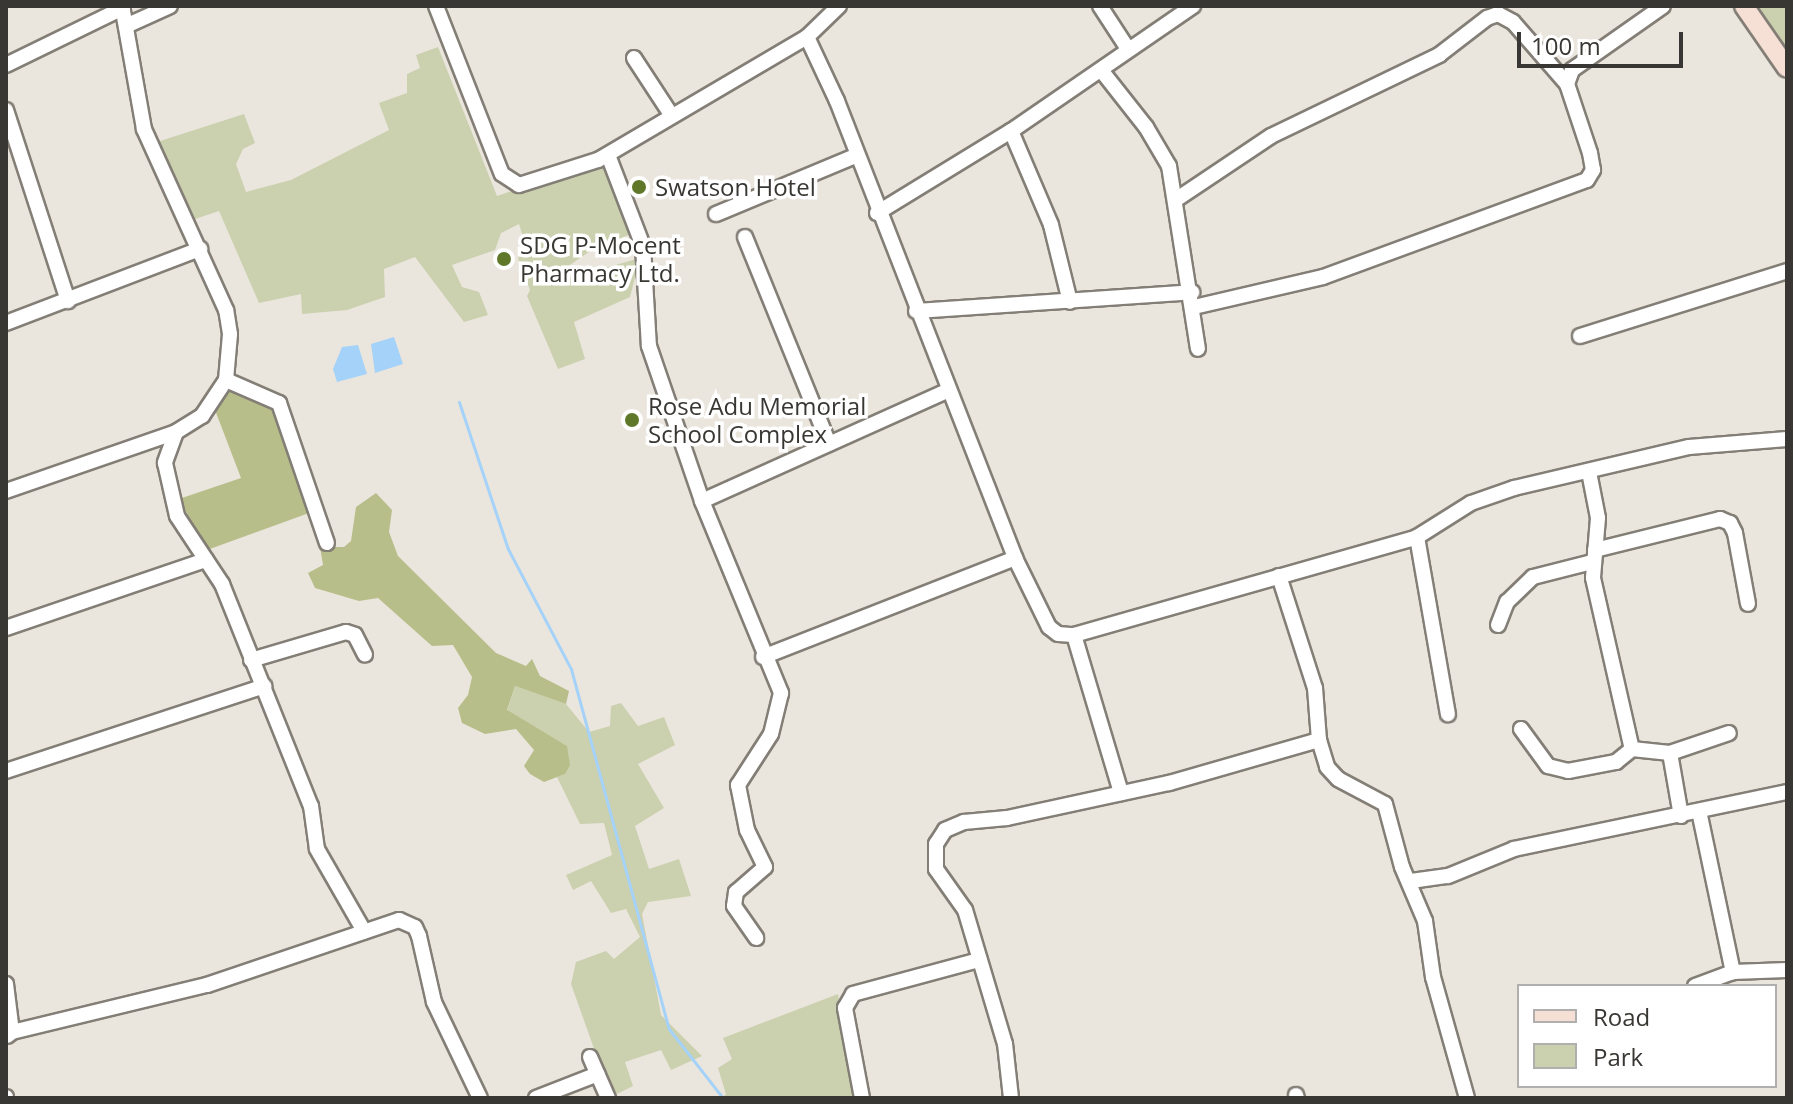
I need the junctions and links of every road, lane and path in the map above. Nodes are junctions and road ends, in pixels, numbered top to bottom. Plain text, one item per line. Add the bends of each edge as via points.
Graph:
1 (170, 6) edge
2 (436, 6) edge
3 (839, 6) edge
4 (1100, 6) edge
5 (1193, 6) edge
6 (1663, 6) edge
7 (1744, 6) edge
8 (122, 7) edge
9 (128, 25) junction
10 (807, 37) junction
11 (1128, 49) junction
12 (634, 58) dead end
13 (6, 65) edge
14 (1787, 68) edge
15 (1101, 70) junction
16 (1567, 84) junction
17 (6, 110) edge
18 (672, 116) junction
19 (1011, 131) junction
20 (608, 155) junction
21 (855, 156) junction
22 (1177, 199) junction
23 (877, 213) junction
24 (716, 214) dead end
25 (745, 237) dead end
26 (200, 249) junction
27 (1787, 271) edge
28 (1193, 300) junction
29 (68, 301) junction
30 (1070, 302) junction
31 (916, 311) junction
32 (6, 323) edge
33 (1580, 336) dead end
34 (1198, 349) dead end
35 (226, 380) junction
36 (947, 391) junction
37 (176, 432) junction
38 (1787, 439) edge
39 (829, 444) junction
40 (1589, 472) junction
41 (6, 491) edge
42 (702, 501) junction
43 (1417, 537) junction
44 (327, 543) dead end
45 (1593, 556) junction
46 (1015, 558) junction
47 (206, 560) junction
48 (1279, 576) junction
49 (1748, 604) dead end
50 (1498, 625) dead end
51 (6, 628) edge
52 (1074, 635) junction
53 (365, 655) dead end
54 (763, 657) junction
55 (251, 660) junction
56 (264, 686) junction
57 (1448, 714) dead end
58 (1521, 729) dead end
59 (1729, 733) dead end
60 (1319, 740) junction
61 (1632, 749) junction
62 (1670, 753) junction
63 (6, 771) edge
64 (1787, 792) edge
65 (1121, 793) junction
66 (1699, 811) junction
67 (1681, 816) junction
68 (1411, 881) junction
69 (364, 931) junction
70 (756, 938) dead end
71 (979, 960) junction
72 (1787, 970) edge
73 (1733, 972) junction
74 (6, 984) edge
75 (1700, 984) edge
76 (9, 1035) edge
77 (590, 1057) dead end
78 (598, 1074) junction
79 (480, 1098) edge
80 (536, 1098) edge
81 (608, 1098) edge
82 (862, 1098) edge
83 (1011, 1098) edge
84 (1467, 1098) edge

1 - 9 street
2 - 20 street via 510,182 519,185
3 - 10 street
4 - 11 street
5 - 11 street
6 - 16 street via 1572,70
7 - 14 street
8 - 9 street
8 - 13 street
9 - 26 street via 144,129
10 - 18 street
10 - 21 street
11 - 15 street
12 - 18 street
15 - 19 street
15 - 22 street via 1169,166
16 - 22 street via 1513,22 1498,14 1439,55 1271,136
16 - 28 street via 1590,153 1593,170 1587,180 1323,277
17 - 29 street
18 - 20 street
19 - 23 street
19 - 30 street via 1051,225
20 - 42 street via 643,246 649,346
21 - 23 street
21 - 24 street
22 - 28 street
23 - 31 street
25 - 39 street
26 - 29 street
26 - 35 street via 226,310
27 - 33 street
28 - 30 street
28 - 34 street
29 - 32 street
30 - 31 street
31 - 36 street
35 - 37 street via 202,416
35 - 44 street via 279,403
36 - 39 street
36 - 46 street
37 - 41 street
37 - 47 street via 165,463 168,488 177,516
38 - 40 street via 1689,447
39 - 42 street
40 - 43 street via 1471,503
40 - 45 street via 1598,518
42 - 54 street
43 - 48 street
43 - 57 street
45 - 49 street via 1720,519 1735,533
45 - 50 street via 1533,577 1507,602
45 - 61 street
46 - 52 street via 1049,627
46 - 54 street
47 - 51 street
47 - 55 street via 222,584
48 - 52 street
48 - 60 street via 1315,688
52 - 65 street
53 - 55 street via 355,635 346,632
54 - 70 street via 781,704 771,734 742,774 738,799 765,867 736,892 734,906
55 - 56 street
56 - 63 street
56 - 69 street via 311,806 317,849
58 - 61 street via 1548,766 1568,771 1616,762
59 - 62 street
60 - 65 street
60 - 68 street via 1338,779 1385,804 1402,867
61 - 62 street
62 - 67 street
64 - 66 street
65 - 71 street via 945,830 936,844 936,869 965,910
66 - 67 street
66 - 73 street
67 - 68 street via 1514,849 1448,876
68 - 84 street
69 - 76 street via 207,985
69 - 79 street via 399,920 415,927 434,1002
71 - 82 street via 853,994 845,1008
71 - 83 street via 1005,1044
72 - 73 street
73 - 75 street
74 - 76 street
77 - 78 street
78 - 80 street
78 - 81 street

